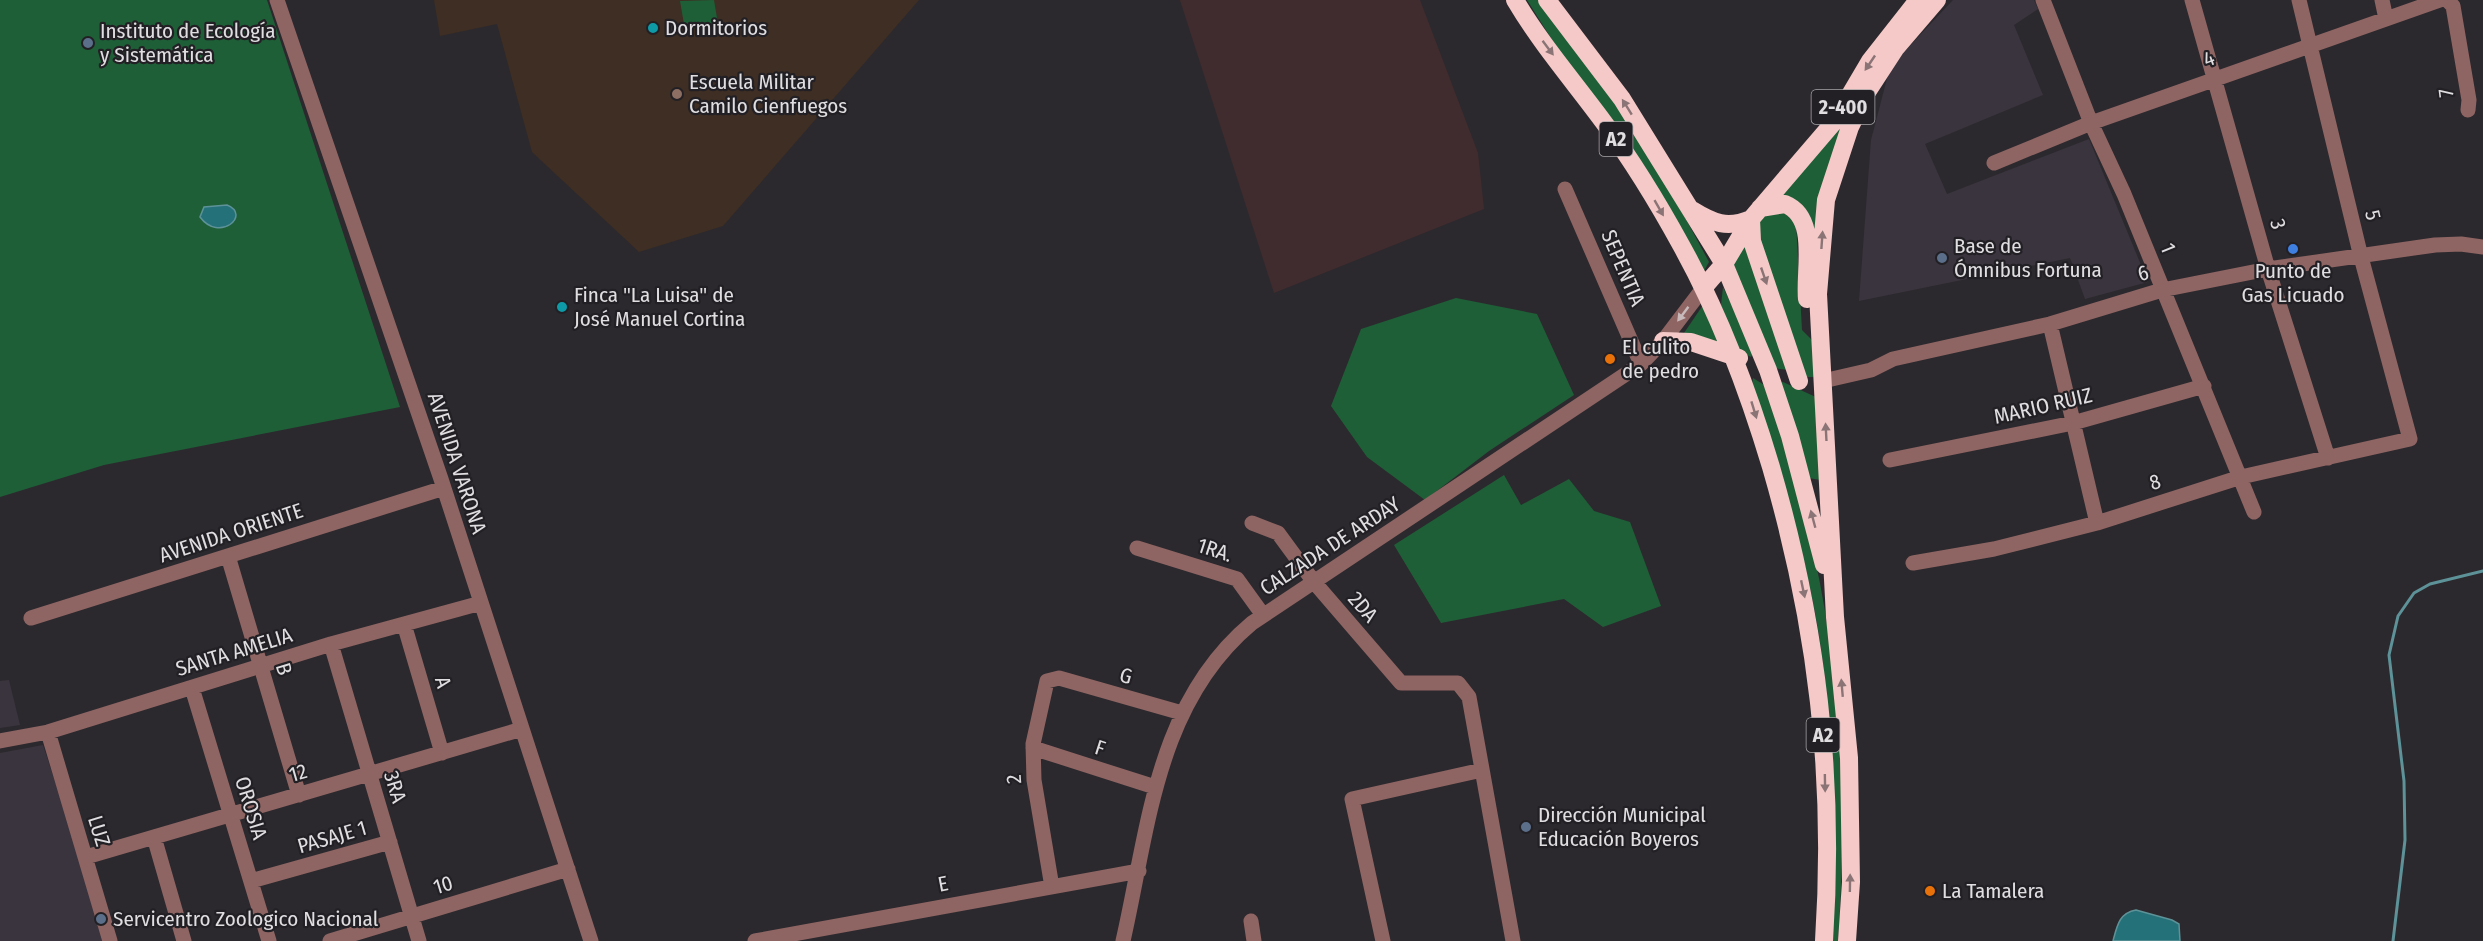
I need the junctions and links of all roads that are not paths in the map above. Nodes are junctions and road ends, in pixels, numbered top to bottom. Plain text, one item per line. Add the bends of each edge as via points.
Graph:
1 (277, 0) edge
2 (1515, 0) edge
3 (1547, 0) edge
4 (1918, 0) edge
5 (1937, 0) edge
6 (2043, 0) edge
7 (2192, 0) edge
8 (2299, 0) edge
9 (2382, 0) edge
10 (2440, 0) edge
11 (2448, 0) edge
12 (2386, 19) junction
13 (2309, 44) junction
14 (2215, 79) junction
15 (2468, 110) dead end
16 (2091, 123) junction
17 (1994, 163) dead end
18 (1565, 189) dead end
19 (1689, 208) junction
20 (1756, 214) junction
21 (2483, 247) edge
22 (2361, 257) junction
23 (1724, 264) junction
24 (2268, 269) junction
25 (1704, 288) junction
26 (2162, 290) junction
27 (1720, 324) junction
28 (2050, 324) junction
29 (1821, 340) junction
30 (1663, 341) junction
31 (1733, 355) junction
32 (1641, 364) junction
33 (1768, 370) junction
34 (1799, 381) junction
35 (1823, 381) junction
36 (2204, 386) junction
37 (2073, 423) junction
38 (2410, 440) joint
39 (2328, 458) junction
40 (1890, 460) dead end
41 (2241, 477) junction
42 (444, 488) junction
43 (2254, 512) dead end
44 (1252, 523) dead end
45 (2097, 523) junction
46 (1137, 548) dead end
47 (228, 556) junction
48 (1913, 563) dead end
49 (1314, 582) junction
50 (481, 603) junction
51 (1263, 615) junction
52 (1835, 617) junction
53 (31, 618) dead end
54 (404, 624) junction
55 (331, 644) junction
56 (261, 666) junction
57 (1059, 678) joint
58 (192, 688) junction
59 (1182, 713) junction
60 (522, 729) junction
61 (48, 732) junction
62 (0, 741) edge
63 (1033, 748) junction
64 (441, 753) junction
65 (1482, 770) junction
66 (369, 774) junction
67 (1155, 787) junction
68 (299, 795) junction
69 (231, 815) junction
70 (154, 837) junction
71 (390, 842) junction
72 (86, 857) junction
73 (568, 870) junction
74 (1139, 871) junction
75 (251, 881) junction
76 (1052, 886) junction
77 (412, 916) junction
78 (1251, 921) dead end
79 (110, 941) edge
80 (183, 941) edge
81 (269, 941) edge
82 (330, 941) edge
83 (419, 941) edge
84 (591, 941) edge
85 (755, 941) edge
86 (1123, 941) edge
87 (1254, 941) edge
88 (1383, 941) edge
89 (1513, 941) edge
90 (1824, 941) edge
91 (1847, 941) edge

1 - 42 street, AVENIDA VARONA
2 -> 25 highway, A2 via 1631,162
19 -> 3 highway, A2 via 1622,99
4 -> 20 highway, 2-400 via 1870,61 1834,122
29 -> 5 highway, 2-400 via 1818,294 1826,200 1850,127 1895,49
6 - 16 street, 1
7 - 14 street, 3
8 - 13 street, 5
9 - 12 street
10 - 12 street, 4
11 - 15 street, 7 via 2453,6
12 - 13 street, 4
13 - 14 street, 4
13 - 22 street, 5
14 - 16 street, 4
14 - 24 street, 3
16 - 17 street, 4
16 - 26 street, 1
18 - 32 street, SEPENTIA
19 - 20 highway via 1724,225
19 - 23 highway, A2
20 - 23 highway, 2-400
20 - 29 highway via 1775,203 1785,204 1801,218 1807,232 1809,311
20 -> 34 highway via 1752,241
21 - 22 street, 6 via 2435,245
22 - 24 street, 6
22 - 38 street, 5
23 - 25 highway
23 - 27 highway, 2-400 via 1715,301
23 - 33 highway, A2
24 - 26 street, 6
24 - 39 street, 3
25 - 27 highway, A2
25 -> 30 street, CALZADA DE ARDAY
26 - 28 street, 6
26 - 36 street, 1
27 - 31 highway, A2
28 - 35 street, 6 via 1893,359 1871,370
28 - 37 street
29 - 35 highway, 2-400
30 - 31 highway via 1691,342
30 - 32 street, CALZADA DE ARDAY
31 - 33 highway
31 -> 90 highway, A2 via 1752,403 1790,532 1808,615 1825,758
32 - 49 street, CALZADA DE ARDAY
33 - 34 highway
52 -> 33 highway, A2 via 1815,524
34 - 35 highway
52 -> 35 highway, 2-400
36 - 37 street, MARIO RUIZ
36 - 41 street, 1
37 - 40 street, MARIO RUIZ
37 - 45 street
38 - 39 street, 8
39 - 41 street, 8
41 - 43 street, 1
41 - 45 street, 8
42 - 47 street, AVENIDA ORIENTE
42 - 50 street, AVENIDA VARONA
44 - 49 street, 2DA via 1278,533
45 - 48 street, 8 via 1994,549
46 - 51 street, 1RA. via 1237,579
47 - 53 street, AVENIDA ORIENTE
47 - 56 street, B
49 - 51 street, CALZADA DE ARDAY
49 - 65 street, 2DA via 1401,683 1458,684 1469,697
50 - 54 street, SANTA AMELIA
50 - 60 street, AVENIDA VARONA
51 - 59 street, CALZADA DE ARDAY via 1232,640
91 -> 52 highway, A2 via 1851,882 1849,758
54 - 55 street, SANTA AMELIA
54 - 64 street, A
55 - 56 street, SANTA AMELIA
55 - 66 street, 3RA
56 - 58 street, SANTA AMELIA
56 - 68 street, B
57 - 59 street, G
57 - 63 street, 2 via 1045,685
58 - 61 street, SANTA AMELIA
58 - 69 street, OROSIA
59 - 67 street, CALZADA DE ARDAY via 1167,744
60 - 64 street, 12
60 - 73 street, AVENIDA VARONA
61 - 62 street, SANTA AMELIA
61 - 72 street, LUZ
63 - 67 street, F
63 - 76 street, 2 via 1034,780
64 - 66 street, 12
65 - 88 street via 1352,799
65 - 89 street
66 - 68 street, 12
66 - 71 street, 3RA
67 - 74 street, CALZADA DE ARDAY
68 - 69 street, 12
69 - 70 street, 12
69 - 75 street, OROSIA
70 - 72 street, 12
70 - 80 street
71 - 75 street, PASAJE 1
71 - 77 street, 3RA
72 - 79 street, LUZ
73 - 77 street, 10
73 - 84 street, AVENIDA VARONA
74 - 76 street, E
74 - 86 street, CALZADA DE ARDAY
75 - 81 street, OROSIA
76 - 85 street, E
77 - 82 street, 10
77 - 83 street, 3RA
78 - 87 street

